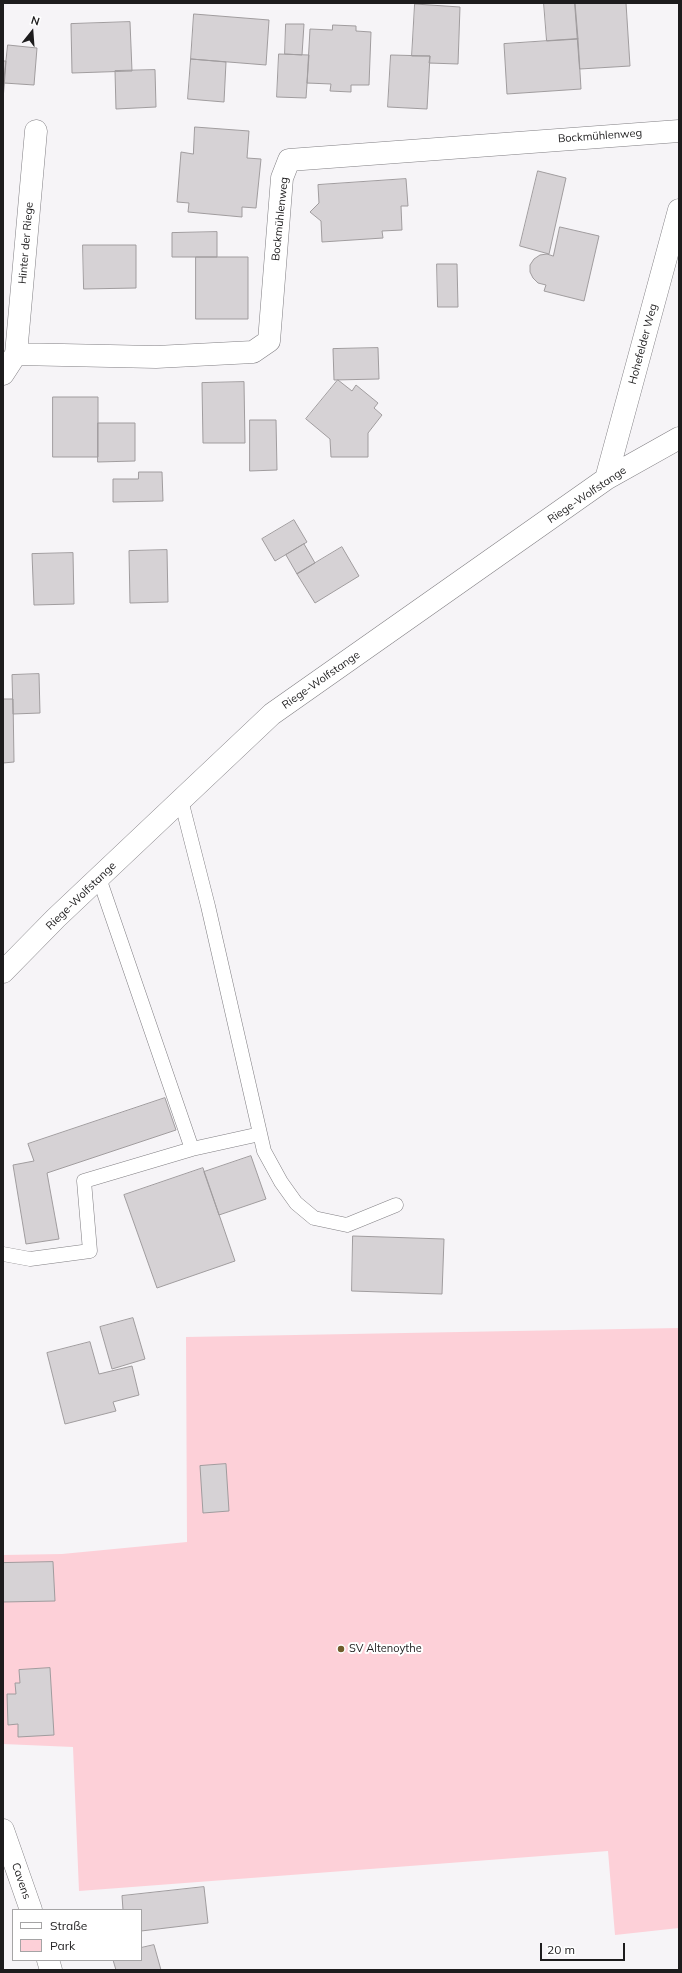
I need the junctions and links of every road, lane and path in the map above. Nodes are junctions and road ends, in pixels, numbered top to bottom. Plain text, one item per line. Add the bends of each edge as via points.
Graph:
1 (36, 131) dead end
2 (679, 131) edge
3 (679, 210) edge
4 (16, 354) junction
5 (3, 373) edge
6 (679, 438) edge
7 (606, 479) junction
8 (181, 800) junction
9 (99, 878) junction
10 (3, 972) edge
11 (260, 1134) junction
12 (192, 1148) junction
13 (396, 1205) dead end
14 (3, 1254) edge
15 (3, 1830) edge
16 (31, 1909) edge

1 - 4 street, Hinter der Riege
2 - 4 street, Bockmühlenweg via 289,160 282,178 269,341 253,352 156,356
3 - 7 street, Hohefelder Weg
4 - 5 street
6 - 7 street, Riege-Wolfstange
7 - 8 street, Riege-Wolfstange via 272,714
8 - 9 street, Riege-Wolfstange
8 - 11 lane
9 - 10 street, Riege-Wolfstange
9 - 12 lane
11 - 12 lane
11 - 13 lane via 264,1152 281,1182 296,1203 314,1218 347,1225
12 - 14 lane via 84,1181 90,1251 30,1259
15 - 16 street, Cavens

